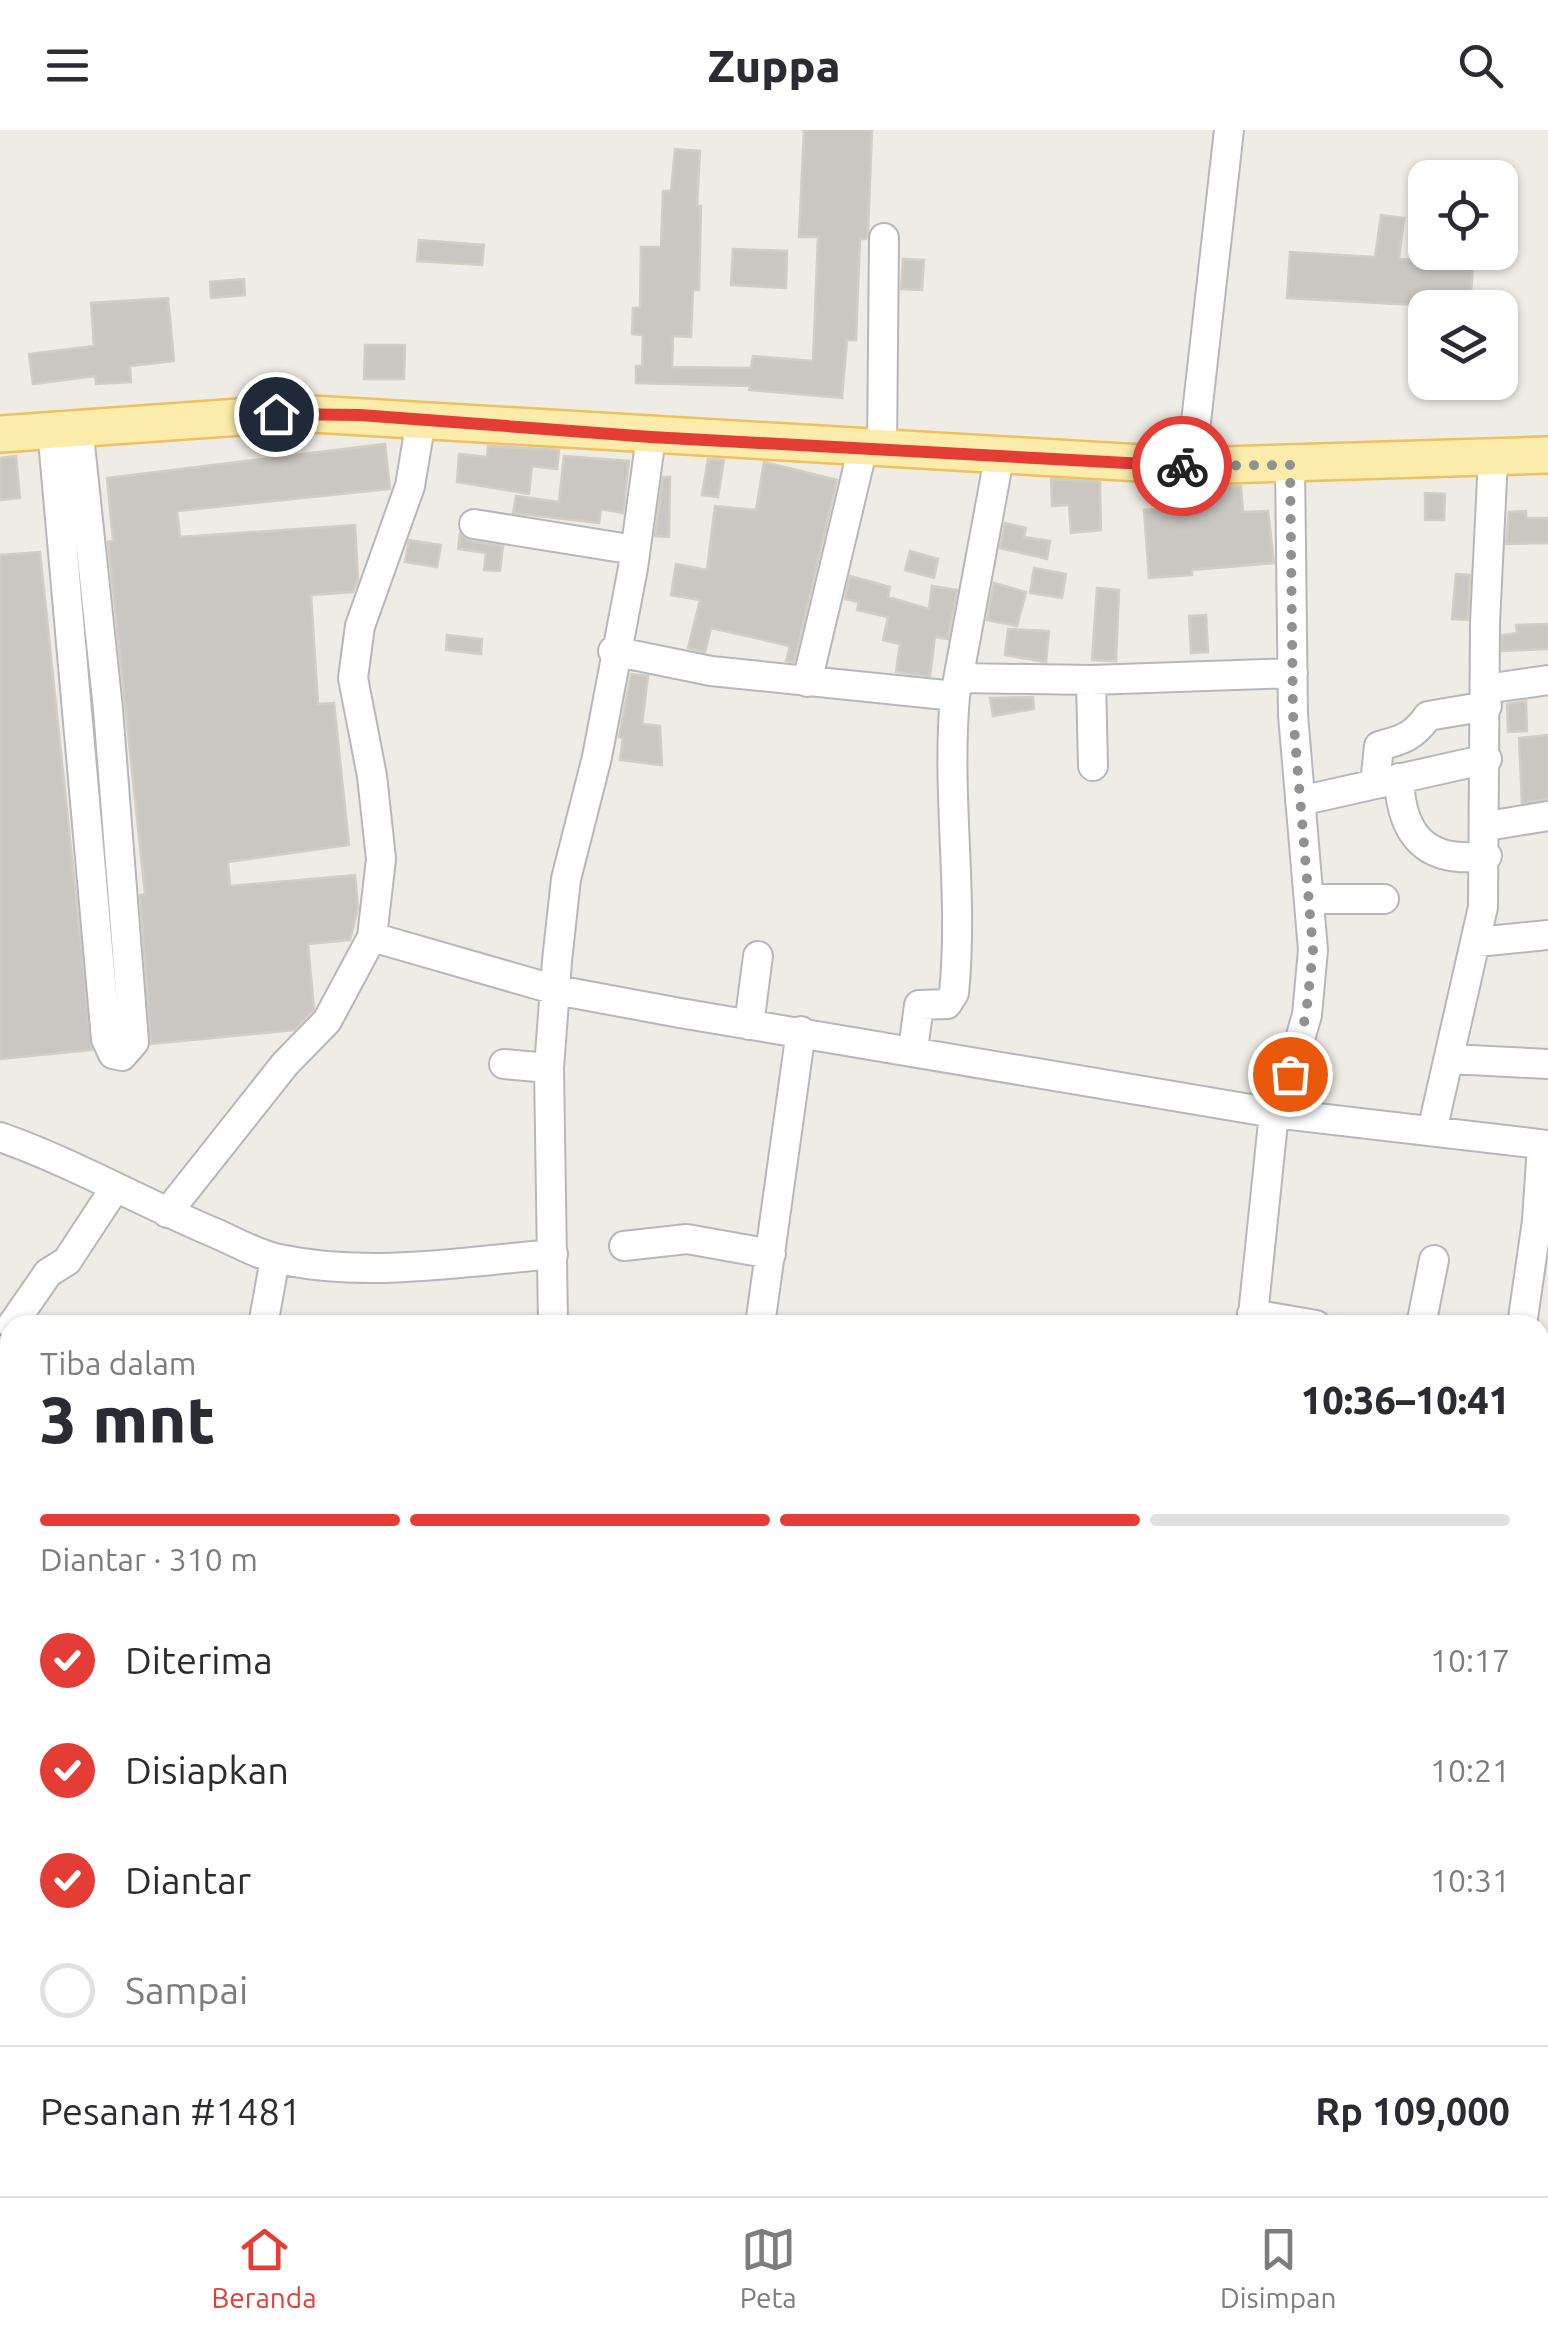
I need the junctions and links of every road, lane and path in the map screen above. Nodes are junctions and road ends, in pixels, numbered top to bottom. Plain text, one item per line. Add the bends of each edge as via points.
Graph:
1 (1229, 130) edge
2 (884, 238) dead end
3 (420, 420) junction
4 (65, 427) junction
5 (0, 434) edge
6 (651, 437) junction
7 (872, 448) junction
8 (1548, 455) edge
9 (998, 458) junction
10 (1494, 458) junction
11 (1290, 465) junction
12 (1191, 466) junction
13 (474, 524) dead end
14 (635, 550) junction
15 (614, 652) junction
16 (1293, 673) junction
17 (1092, 680) junction
18 (1548, 680) edge
19 (807, 682) junction
20 (958, 687) junction
21 (1487, 698) junction
22 (108, 709) junction
23 (78, 710) junction
24 (1488, 759) junction
25 (1094, 766) dead end
26 (1387, 781) junction
27 (1300, 800) junction
28 (1548, 816) edge
29 (1487, 826) junction
30 (1486, 856) junction
31 (122, 882) junction
32 (92, 886) junction
33 (1310, 899) junction
34 (1384, 899) dead end
35 (1548, 935) edge
36 (372, 937) junction
37 (1477, 942) junction
38 (758, 956) dead end
39 (556, 990) junction
40 (749, 1025) junction
41 (801, 1031) junction
42 (913, 1050) junction
43 (1450, 1060) junction
44 (504, 1064) dead end
45 (1548, 1064) edge
46 (549, 1068) junction
47 (1276, 1114) junction
48 (1432, 1131) junction
49 (0, 1137) edge
50 (1545, 1145) edge
51 (115, 1188) junction
52 (167, 1213) junction
53 (624, 1246) dead end
54 (552, 1254) junction
55 (771, 1254) junction
56 (275, 1259) junction
57 (1434, 1260) dead end
58 (19, 1315) edge
59 (265, 1315) edge
60 (553, 1315) edge
61 (762, 1315) edge
62 (1253, 1315) edge
63 (1423, 1315) edge
64 (1531, 1315) edge

1 - 12 street
2 - 7 street
3 - 4 main road via 254,414
3 - 6 main road
3 - 36 street via 410,486 360,626 353,678 380,860
4 - 5 main road
4 - 22 street
4 - 23 street
6 - 7 main road
6 - 14 street
7 - 9 main road
7 - 19 street
8 - 10 main road
9 - 12 main road
9 - 20 street
10 - 11 main road
10 - 21 street
11 - 12 main road
11 - 16 street
13 - 14 street
14 - 15 street
15 - 19 street
15 - 39 street via 566,879
16 - 17 street
16 - 27 street
17 - 20 street
17 - 25 street
18 - 21 street
19 - 20 street
20 - 42 street via 949,787 958,896 954,992 947,1004 919,1005
21 - 24 street
21 - 26 street via 1428,716 1420,731 1379,746
22 - 23 street
22 - 31 street
23 - 32 street
24 - 26 street
24 - 29 street
26 - 27 street
26 - 30 street via 1405,820 1428,848 1449,858
27 - 33 street
28 - 29 street
29 - 30 street
30 - 37 street
31 - 32 street
31 - 32 street via 134,1042 122,1056 113,1054 106,1039
33 - 34 street
33 - 47 street via 1311,990
35 - 37 street
36 - 39 street
36 - 52 street via 327,1021
37 - 43 street
38 - 40 street
39 - 40 street
39 - 46 street
40 - 41 street
41 - 42 street
41 - 55 street
42 - 47 street
43 - 45 street
43 - 48 street
44 - 46 street
46 - 54 street
47 - 48 street
47 - 62 street
48 - 50 street
49 - 51 street
50 - 64 street
51 - 52 street
51 - 58 street via 67,1260 48,1273
52 - 56 street
53 - 55 street via 687,1240
54 - 56 street via 387,1266
54 - 60 street
55 - 61 street
56 - 59 street
57 - 63 street

